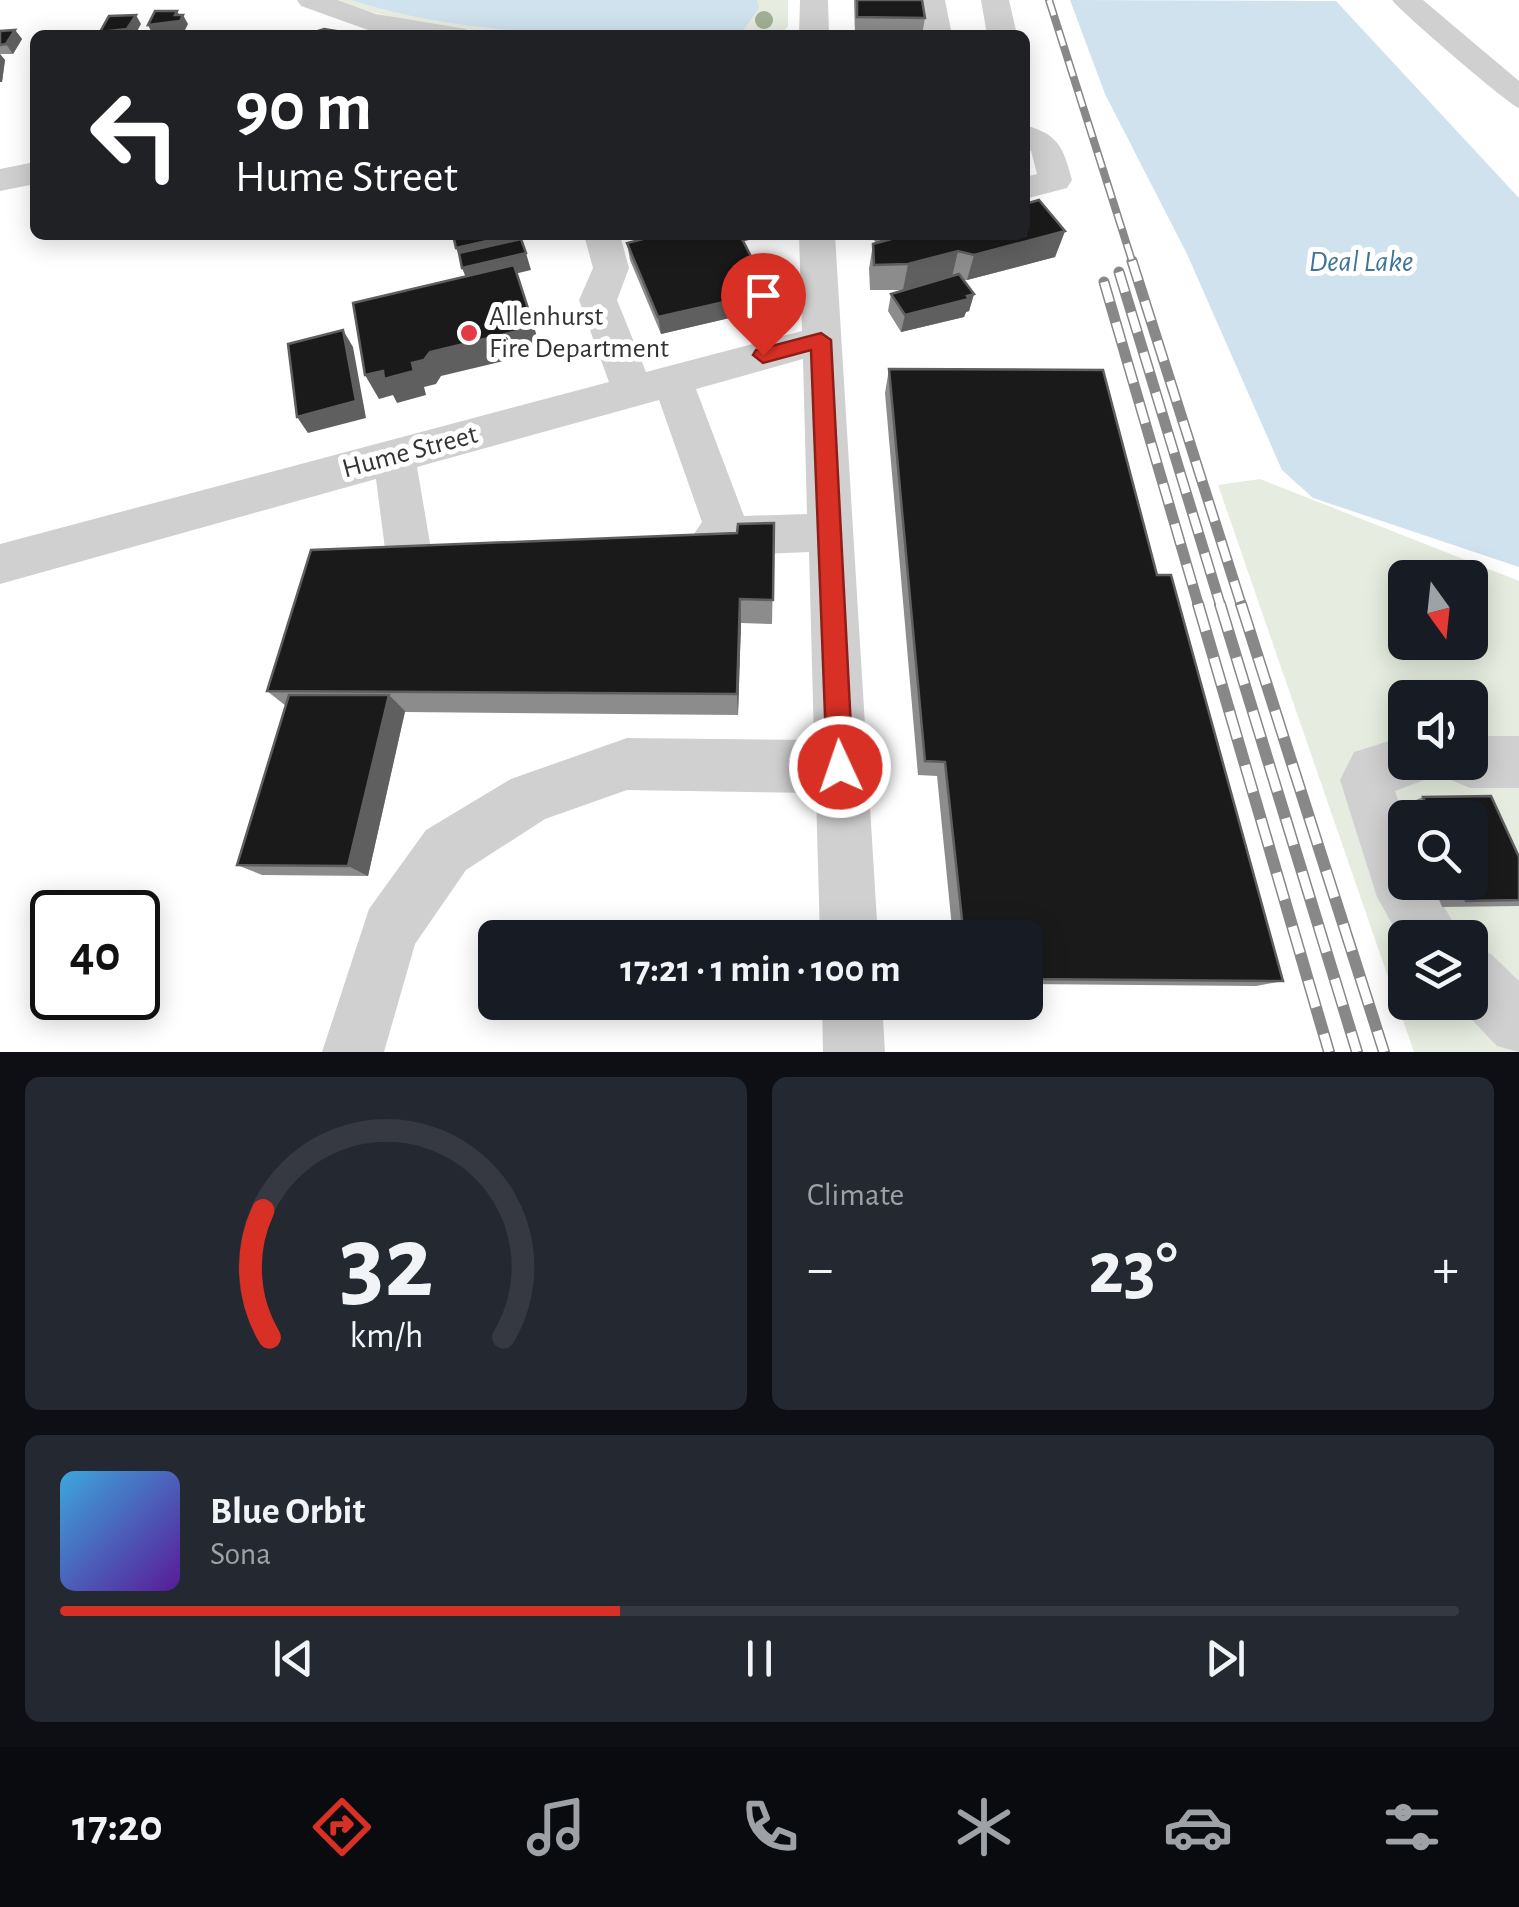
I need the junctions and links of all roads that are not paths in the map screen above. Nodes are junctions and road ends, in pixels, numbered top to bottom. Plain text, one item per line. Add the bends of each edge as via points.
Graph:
1 (311, 0) edge
2 (814, 0) edge
3 (931, 0) edge
4 (995, 0) edge
5 (1406, 0) edge
6 (423, 30) edge
7 (814, 30) edge
8 (936, 30) edge
9 (1001, 30) edge
10 (1519, 98) edge
11 (1030, 136) edge
12 (30, 174) edge
13 (0, 180) edge
14 (1030, 187) edge
15 (603, 240) edge
16 (816, 240) edge
17 (821, 340) junction
18 (653, 386) junction
19 (394, 456) junction
20 (828, 532) junction
21 (729, 536) junction
22 (672, 538) edge
23 (358, 551) edge
24 (0, 564) edge
25 (1488, 762) edge
26 (1519, 762) edge
27 (840, 767) junction
28 (1388, 767) edge
29 (848, 920) edge
30 (1419, 920) edge
31 (1488, 992) edge
32 (853, 1020) edge
33 (1519, 1024) edge
34 (353, 1052) edge
35 (854, 1052) edge

1 - 6 street via 371,22
2 - 7 street
3 - 8 street
4 - 9 street
5 - 10 street
11 - 14 street via 1046,146 1055,180
12 - 13 street
15 - 18 street via 610,268 598,300
16 - 17 street
17 - 18 street, Hume Street
17 - 20 street
18 - 19 street, Hume Street
18 - 21 street
19 - 23 street via 426,548
19 - 24 street, Hume Street
20 - 21 street
20 - 27 street
21 - 22 street
25 - 26 street
27 - 29 street
27 - 34 street via 627,764 530,798 446,850 390,930
28 - 30 street via 1373,771 1368,794
31 - 33 street
32 - 35 street

